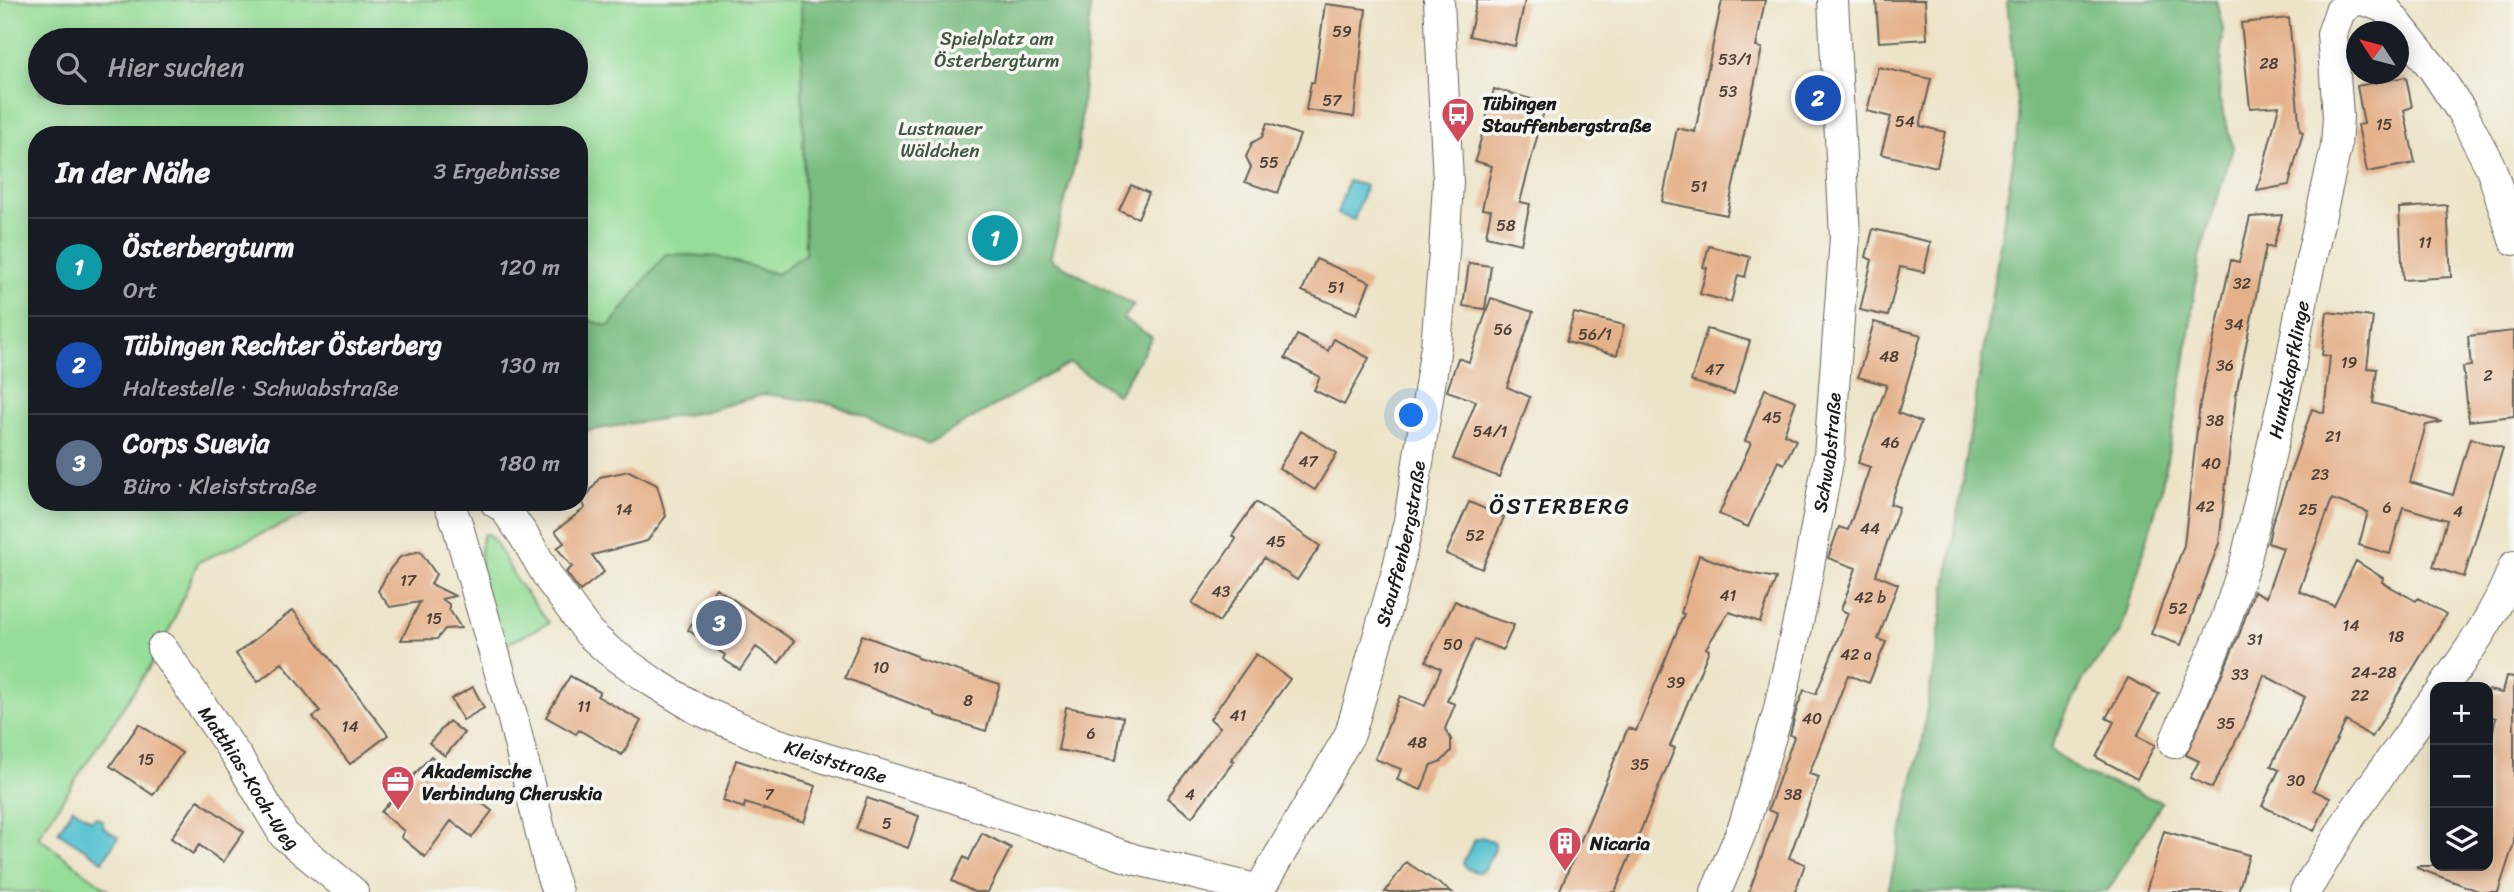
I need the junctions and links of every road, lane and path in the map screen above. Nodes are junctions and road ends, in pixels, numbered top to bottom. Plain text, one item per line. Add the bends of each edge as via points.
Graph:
1 (1439, 0) edge
2 (1833, 0) edge
3 (2363, 0) edge
4 (2514, 240) edge
5 (452, 511) edge
6 (506, 511) edge
7 (2514, 566) edge
8 (162, 648) dead end
9 (2447, 682) edge
10 (2430, 705) edge
11 (2174, 743) dead end
12 (1259, 891) edge
13 (353, 892) edge
14 (557, 892) edge
15 (1716, 892) edge
16 (2305, 892) edge

1 - 12 street, Stauffenbergstraße via 1448,169 1446,230 1436,346 1409,521 1350,734
2 - 15 street, Schwabstraße via 1845,237 1829,456 1778,713 1744,825
3 - 4 street, Hundskapfklinge via 2385,8 2462,111 2491,169
3 - 11 street, Hundskapfklinge via 2340,11 2332,34 2336,148 2246,559 2224,626
5 - 14 street via 512,715
6 - 12 street, Kleiststraße via 589,633 699,710 776,743 1133,859
7 - 9 street via 2491,615
8 - 13 street, Matthias-Koch-Weg via 284,835
10 - 16 street via 2352,814

